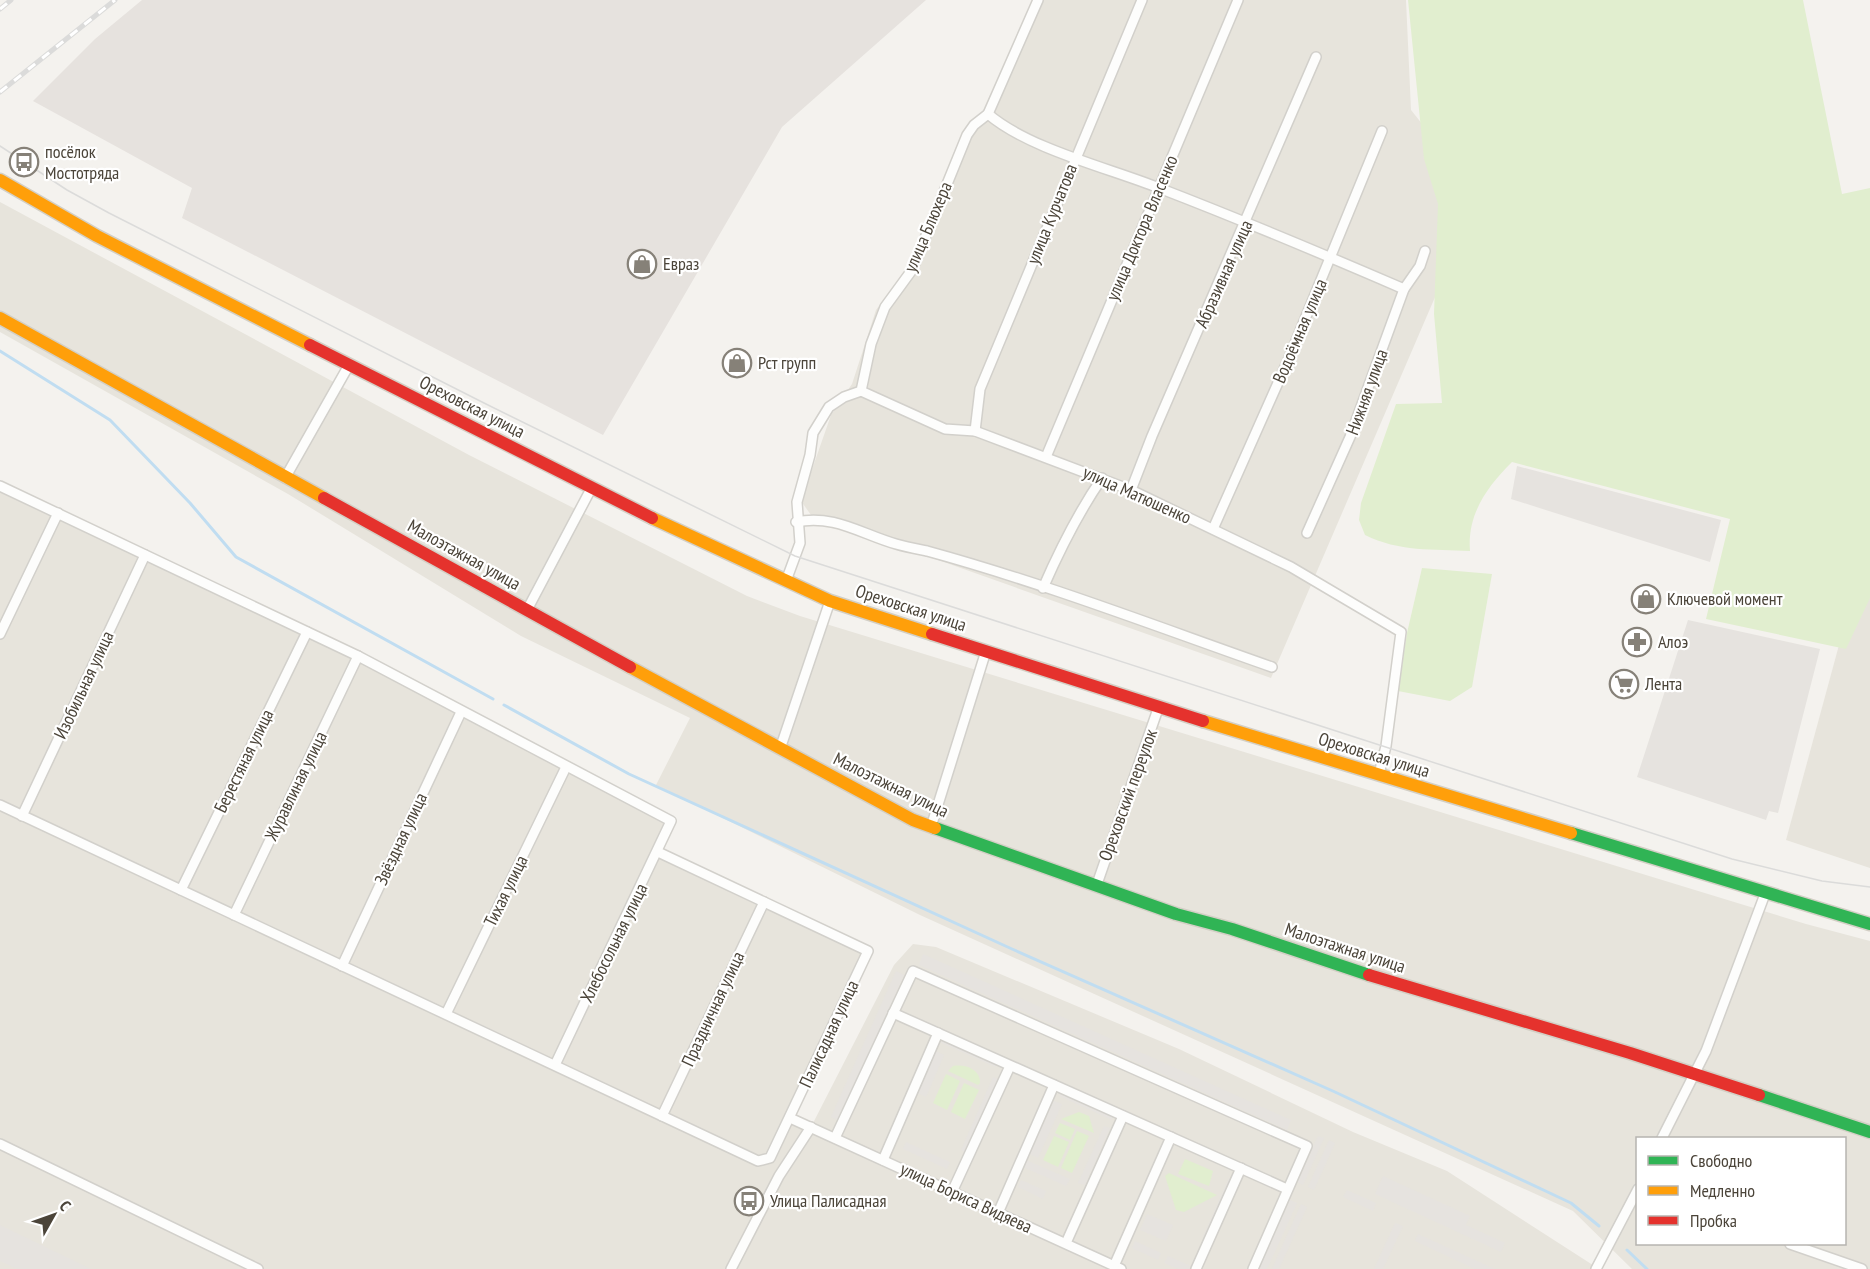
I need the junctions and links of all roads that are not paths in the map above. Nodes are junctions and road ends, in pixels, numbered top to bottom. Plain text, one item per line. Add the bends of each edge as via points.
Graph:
1 (1038, 0) edge
2 (1142, 0) edge
3 (1238, 0) edge
4 (1316, 57) dead end
5 (988, 114) junction
6 (1382, 131) dead end
7 (1074, 159) junction
8 (0, 180) edge
9 (1159, 188) junction
10 (1246, 223) junction
11 (1425, 251) dead end
12 (1331, 258) junction
13 (1404, 290) junction
14 (0, 318) edge
15 (350, 365) junction
16 (861, 391) junction
17 (975, 431) junction
18 (1046, 456) junction
19 (285, 478) junction
20 (1102, 478) junction
21 (0, 486) edge
22 (592, 487) junction
23 (1131, 490) junction
24 (58, 513) junction
25 (796, 522) junction
26 (1213, 529) junction
27 (1307, 533) dead end
28 (146, 555) junction
29 (786, 581) junction
30 (1043, 588) junction
31 (830, 601) junction
32 (527, 610) junction
33 (307, 632) junction
34 (0, 634) edge
35 (986, 651) junction
36 (358, 656) junction
37 (1272, 667) dead end
38 (1159, 706) junction
39 (461, 712) junction
40 (780, 749) junction
41 (566, 767) junction
42 (1379, 774) junction
43 (0, 805) edge
44 (22, 816) junction
45 (931, 827) junction
46 (658, 852) junction
47 (1097, 884) junction
48 (181, 890) junction
49 (1765, 894) junction
50 (764, 902) junction
51 (234, 915) junction
52 (1870, 924) edge
53 (342, 966) junction
54 (894, 1013) junction
55 (446, 1014) junction
56 (938, 1033) junction
57 (555, 1065) junction
58 (1010, 1066) junction
59 (1695, 1076) junction
60 (1054, 1085) junction
61 (662, 1116) junction
62 (1123, 1116) junction
63 (790, 1118) junction
64 (811, 1127) junction
65 (1870, 1132) edge
66 (1171, 1137) junction
67 (1663, 1137) edge
68 (835, 1138) junction
69 (0, 1144) edge
70 (883, 1160) junction
71 (1241, 1168) junction
72 (1287, 1189) junction
73 (952, 1192) junction
74 (1636, 1193) edge
75 (998, 1213) junction
76 (1066, 1243) junction
77 (1793, 1245) edge
78 (1118, 1267) edge
79 (258, 1269) edge
80 (731, 1269) edge
81 (1196, 1269) edge
82 (1252, 1269) edge
83 (1596, 1269) edge
84 (1862, 1269) edge

1 - 5 street, улица Блюхера
2 - 7 street, улица Курчатова
3 - 9 street, улица Доктора Власенко
4 - 10 street, Абразивная улица
5 - 7 street
5 - 16 street, улица Блюхера via 967,135 912,270 885,307 871,344
6 - 12 street, Водоёмная улица
7 - 9 street
7 - 17 street, улица Курчатова via 980,389
8 - 15 street, Ореховская улица via 97,236
9 - 10 street
9 - 18 street, улица Доктора Власенко
10 - 12 street
10 - 23 street, Абразивная улица
11 - 13 street, Нижняя улица
12 - 13 street
12 - 26 street, Водоёмная улица
13 - 27 street, Нижняя улица via 1350,437
14 - 19 street, Малоэтажная улица
15 - 19 street
15 - 22 street, Ореховская улица
16 - 17 street, улица Матюшенко via 945,429
16 - 25 street via 829,407 817,422 797,502
17 - 18 street, улица Матюшенко
18 - 20 street, улица Матюшенко
19 - 32 street, Малоэтажная улица
20 - 23 street, улица Матюшенко
20 - 30 street via 1084,504
21 - 24 street
22 - 29 street, Ореховская улица
22 - 32 street
23 - 26 street, улица Матюшенко
24 - 28 street
24 - 34 street
25 - 29 street via 800,543
25 - 30 street via 830,520
26 - 42 street, улица Матюшенко via 1316,580 1401,633
28 - 33 street
28 - 44 street, Изобильная улица
29 - 31 street, Ореховская улица
30 - 37 street
31 - 35 street, Ореховская улица
31 - 40 street
32 - 40 street, Малоэтажная улица
33 - 36 street
33 - 48 street, Берестяная улица
35 - 38 street, Ореховская улица
35 - 45 street
36 - 39 street
36 - 51 street, Журавлиная улица
38 - 42 street, Ореховская улица
38 - 47 street, Ореховский переулок
39 - 41 street
39 - 53 street, Звёздная улица
40 - 45 street, Малоэтажная улица
41 - 46 street, Хлебосольная улица via 671,821
41 - 55 street, Тихая улица
42 - 49 street, Ореховская улица
43 - 44 street, Палисадная улица
44 - 48 street, Палисадная улица
45 - 47 street, Малоэтажная улица
46 - 50 street
46 - 57 street, Хлебосольная улица
47 - 59 street, Малоэтажная улица via 1317,960
48 - 51 street, Палисадная улица
49 - 52 street, Ореховская улица
49 - 59 street
50 - 61 street, Праздничная улица
50 - 63 street, Палисадная улица via 868,951
51 - 53 street, Палисадная улица
53 - 55 street, Палисадная улица
54 - 56 street
54 - 68 street
54 - 72 street via 913,971 1197,1097 1306,1146
55 - 57 street, Палисадная улица
56 - 58 street
56 - 70 street
57 - 61 street, Палисадная улица
58 - 60 street
58 - 73 street
59 - 65 street, Малоэтажная улица
59 - 67 street
60 - 62 street
60 - 75 street
61 - 63 street, Палисадная улица via 758,1161 770,1158
62 - 66 street
62 - 76 street
63 - 64 street, улица Бориса Видяева
64 - 68 street, улица Бориса Видяева
64 - 80 street via 779,1176
66 - 71 street
66 - 78 street
68 - 70 street, улица Бориса Видяева
69 - 79 street
70 - 73 street, улица Бориса Видяева
71 - 72 street
71 - 81 street
72 - 82 street
73 - 75 street, улица Бориса Видяева
74 - 83 street
75 - 76 street, улица Бориса Видяева
76 - 78 street, улица Бориса Видяева
77 - 84 street

